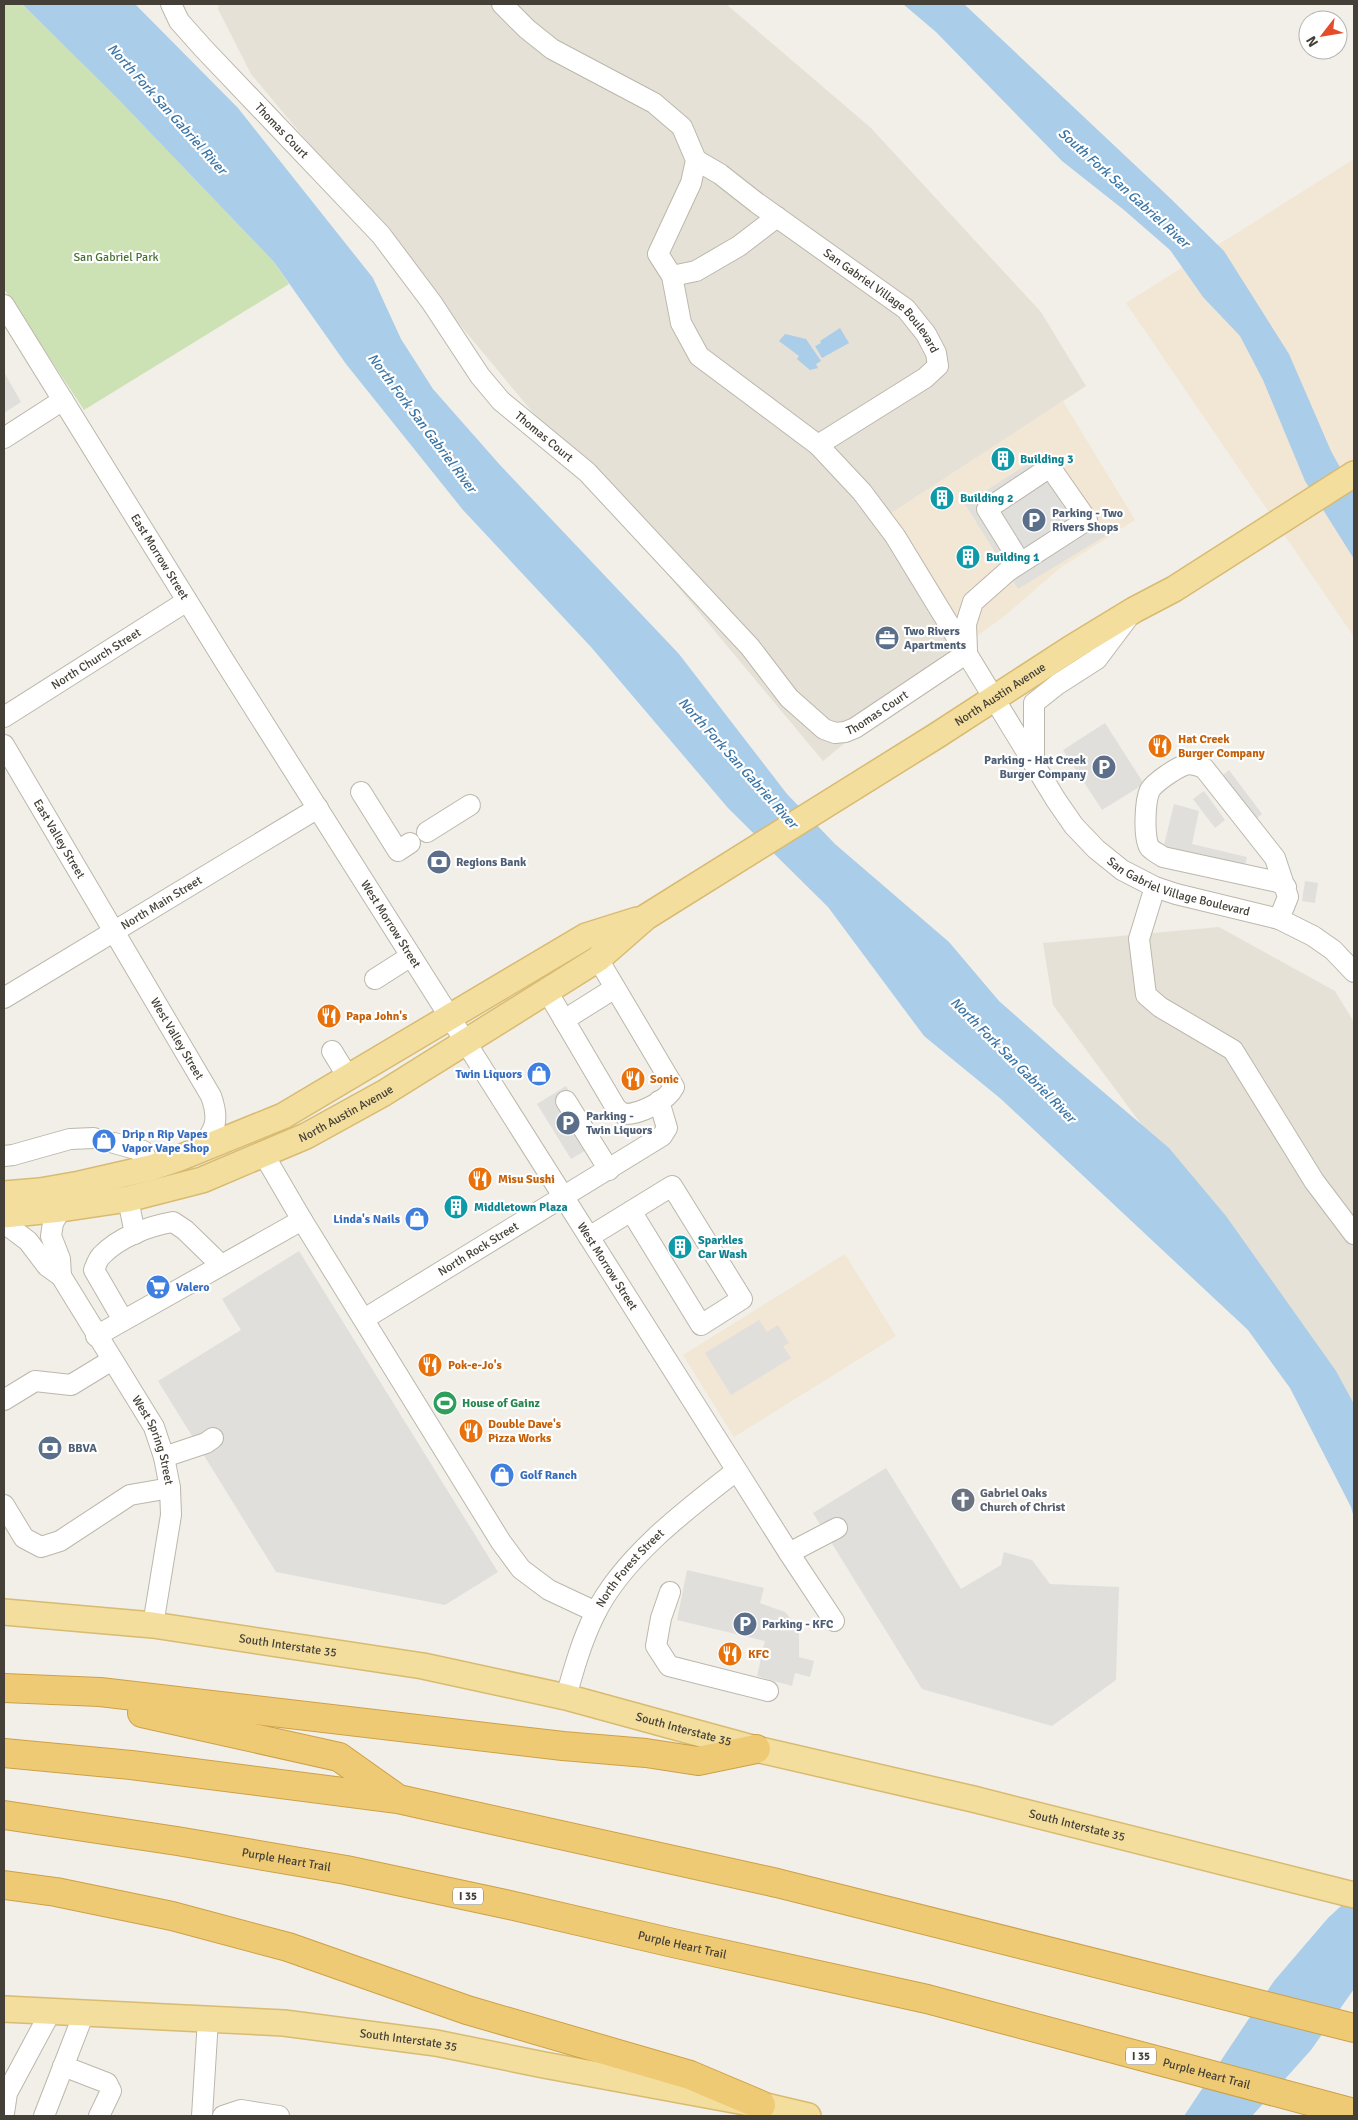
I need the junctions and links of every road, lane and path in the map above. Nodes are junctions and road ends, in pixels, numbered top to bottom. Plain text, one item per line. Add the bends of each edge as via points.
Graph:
1 (171, 4) edge
2 (502, 4) edge
3 (696, 160) junction
4 (777, 217) junction
5 (672, 276) junction
6 (4, 305) edge
7 (63, 400) junction
8 (4, 438) edge
9 (818, 445) junction
10 (1354, 474) edge
11 (1020, 562) junction
12 (187, 601) junction
13 (1134, 610) junction
14 (967, 653) junction
15 (993, 699) junction
16 (4, 717) edge
17 (4, 745) edge
18 (1034, 764) junction
19 (361, 792) dead end
20 (470, 805) dead end
21 (318, 808) junction
22 (428, 832) dead end
23 (410, 843) dead end
24 (1155, 887) junction
25 (1286, 888) junction
26 (646, 917) junction
27 (1279, 919) junction
28 (114, 931) junction
29 (411, 956) junction
30 (598, 959) junction
31 (1354, 972) edge
32 (375, 979) dead end
33 (616, 988) junction
34 (547, 991) junction
35 (4, 998) edge
36 (450, 1018) junction
37 (564, 1020) junction
38 (466, 1042) junction
39 (332, 1051) dead end
40 (349, 1079) junction
41 (566, 1101) dead end
42 (659, 1101) junction
43 (94, 1138) dead end
44 (114, 1143) dead end
45 (200, 1150) junction
46 (264, 1155) junction
47 (4, 1156) edge
48 (150, 1168) junction
49 (609, 1170) junction
50 (128, 1198) junction
51 (564, 1198) junction
52 (4, 1199) edge
53 (60, 1210) junction
54 (631, 1211) junction
55 (302, 1220) junction
56 (4, 1224) edge
57 (135, 1234) junction
58 (1354, 1234) edge
59 (589, 1237) junction
60 (221, 1266) junction
61 (61, 1276) junction
62 (364, 1319) junction
63 (123, 1320) junction
64 (96, 1336) junction
65 (112, 1360) junction
66 (4, 1400) edge
67 (213, 1438) dead end
68 (164, 1457) junction
69 (736, 1471) junction
70 (170, 1488) junction
71 (4, 1505) edge
72 (837, 1528) dead end
73 (789, 1553) junction
74 (670, 1592) dead end
75 (4, 1612) edge
76 (596, 1612) junction
77 (834, 1621) dead end
78 (153, 1625) junction
79 (4, 1688) edge
80 (768, 1691) dead end
81 (100, 1692) junction
82 (566, 1696) junction
83 (756, 1750) junction
84 (4, 1753) edge
85 (398, 1799) junction
86 (4, 1815) edge
87 (4, 1885) edge
88 (1354, 1895) edge
89 (4, 2009) edge
90 (51, 2011) junction
91 (84, 2013) junction
92 (208, 2019) junction
93 (1354, 2028) edge
94 (62, 2070) junction
95 (5, 2100) edge
96 (761, 2105) junction
97 (1354, 2113) edge
98 (799, 2114) edge
99 (44, 2116) edge
100 (54, 2116) edge
101 (99, 2116) edge
102 (202, 2116) edge
103 (223, 2116) edge
104 (279, 2116) edge

1 - 14 street, Thomas Court via 179,21 203,48 381,235 501,402 587,472 750,647 789,698 824,729 835,733 855,728
2 - 3 street via 552,49 654,103 682,127
3 - 4 street, San Gabriel Village Boulevard
3 - 5 street, San Gabriel Village Boulevard via 691,183 658,254
4 - 5 street via 739,246 696,271
4 - 9 street, San Gabriel Village Boulevard via 906,309 936,353 938,366 925,378
5 - 9 street, San Gabriel Village Boulevard via 681,323 699,356
6 - 7 street, East Morrow Street
7 - 8 street
7 - 12 street, East Morrow Street
9 - 14 street, San Gabriel Village Boulevard via 862,492 895,536
10 - 13 main road, North Austin Avenue via 1174,589
11 - 11 street via 1088,520 1050,468 988,509
11 - 14 street via 972,602 966,624
12 - 16 street, North Church Street
12 - 21 street, East Morrow Street
13 - 15 main road, North Austin Avenue
13 - 18 street via 1097,659 1034,703
14 - 15 street, San Gabriel Village Boulevard
15 - 18 street, San Gabriel Village Boulevard
15 - 26 main road, North Austin Avenue
17 - 28 street, East Valley Street
18 - 24 street, San Gabriel Village Boulevard via 1074,826 1096,849 1122,870
19 - 23 street via 398,850
20 - 22 street
21 - 28 street, North Main Street
21 - 29 street, West Morrow Street
24 - 27 street, San Gabriel Village Boulevard
24 - 58 street via 1139,939 1146,995 1160,1007 1234,1050 1314,1181
25 - 25 street via 1278,882 1156,853 1149,847 1146,830 1150,791 1157,782 1185,765 1204,768 1275,858
25 - 27 street via 1288,897
26 - 30 main road, North Austin Avenue
26 - 36 main road, North Austin Avenue via 586,936
27 - 31 street, San Gabriel Village Boulevard via 1333,950
28 - 35 street, North Main Street
28 - 45 street, West Valley Street via 211,1096 216,1122
29 - 32 street
29 - 36 street, West Morrow Street
30 - 33 street
30 - 34 main road, North Austin Avenue
33 - 37 street
33 - 42 street via 674,1087 671,1094
34 - 37 street
34 - 38 main road, North Austin Avenue
36 - 38 street, West Morrow Street
36 - 40 main road, North Austin Avenue
37 - 42 street via 616,1108 623,1114 640,1112
38 - 46 main road, North Austin Avenue via 384,1093
38 - 51 street, West Morrow Street
39 - 40 street
40 - 45 main road, North Austin Avenue via 283,1116
41 - 49 street
42 - 49 street, North Rock Street via 667,1128 662,1136
43 - 47 street via 70,1139
44 - 48 street via 143,1151
45 - 48 main road, North Austin Avenue
46 - 50 main road, North Austin Avenue via 202,1180
46 - 55 street
48 - 52 main road, North Austin Avenue
49 - 51 street, North Rock Street
50 - 53 main road, North Austin Avenue
50 - 57 street
51 - 59 street, West Morrow Street
51 - 62 street, North Rock Street
52 - 53 main road, North Austin Avenue
53 - 61 street, West Spring Street via 51,1236 60,1259
54 - 54 street via 672,1186 742,1299 701,1325
54 - 59 street
55 - 60 street
55 - 62 street
56 - 61 street, West Spring Street via 28,1241 47,1266
57 - 60 street via 173,1222
57 - 63 street via 118,1242 100,1257 94,1270
59 - 69 street, West Morrow Street
60 - 63 street
61 - 64 street, West Spring Street
62 - 76 street via 501,1542 521,1569 549,1590
63 - 64 street
64 - 65 street, West Spring Street
65 - 66 street via 71,1385 35,1381
65 - 68 street, West Spring Street via 154,1427
67 - 68 street
68 - 70 street, West Spring Street
69 - 73 street, West Morrow Street
69 - 76 street, North Forest Street via 644,1549 626,1568
70 - 71 street via 130,1495 60,1541 41,1547 24,1538
70 - 78 street, West Spring Street via 172,1515
72 - 73 street
73 - 77 street, West Morrow Street
74 - 80 street via 656,1646 669,1666
75 - 78 main road, South Interstate 35
76 - 82 street, North Forest Street via 580,1648
78 - 82 main road, South Interstate 35 via 423,1666
79 - 81 highway
81 - 83 highway via 698,1761
81 - 85 highway via 142,1712 339,1757
82 - 83 main road, South Interstate 35
83 - 88 main road, South Interstate 35 via 973,1799
84 - 85 highway via 130,1765
85 - 93 highway via 716,1869
86 - 97 highway, Purple Heart Trail / I 35 via 346,1870 505,1904 927,1999
87 - 96 highway via 56,1892 172,1916 288,1947 467,2010 690,2075
89 - 90 main road, South Interstate 35
90 - 91 main road, South Interstate 35
90 - 95 street
91 - 92 main road, South Interstate 35
91 - 94 street
92 - 96 main road, South Interstate 35 via 284,2023 436,2043
92 - 102 street
94 - 99 street
94 - 100 street via 64,2090
94 - 101 street via 107,2083 111,2091
96 - 98 main road, South Interstate 35
103 - 104 street via 241,2110

